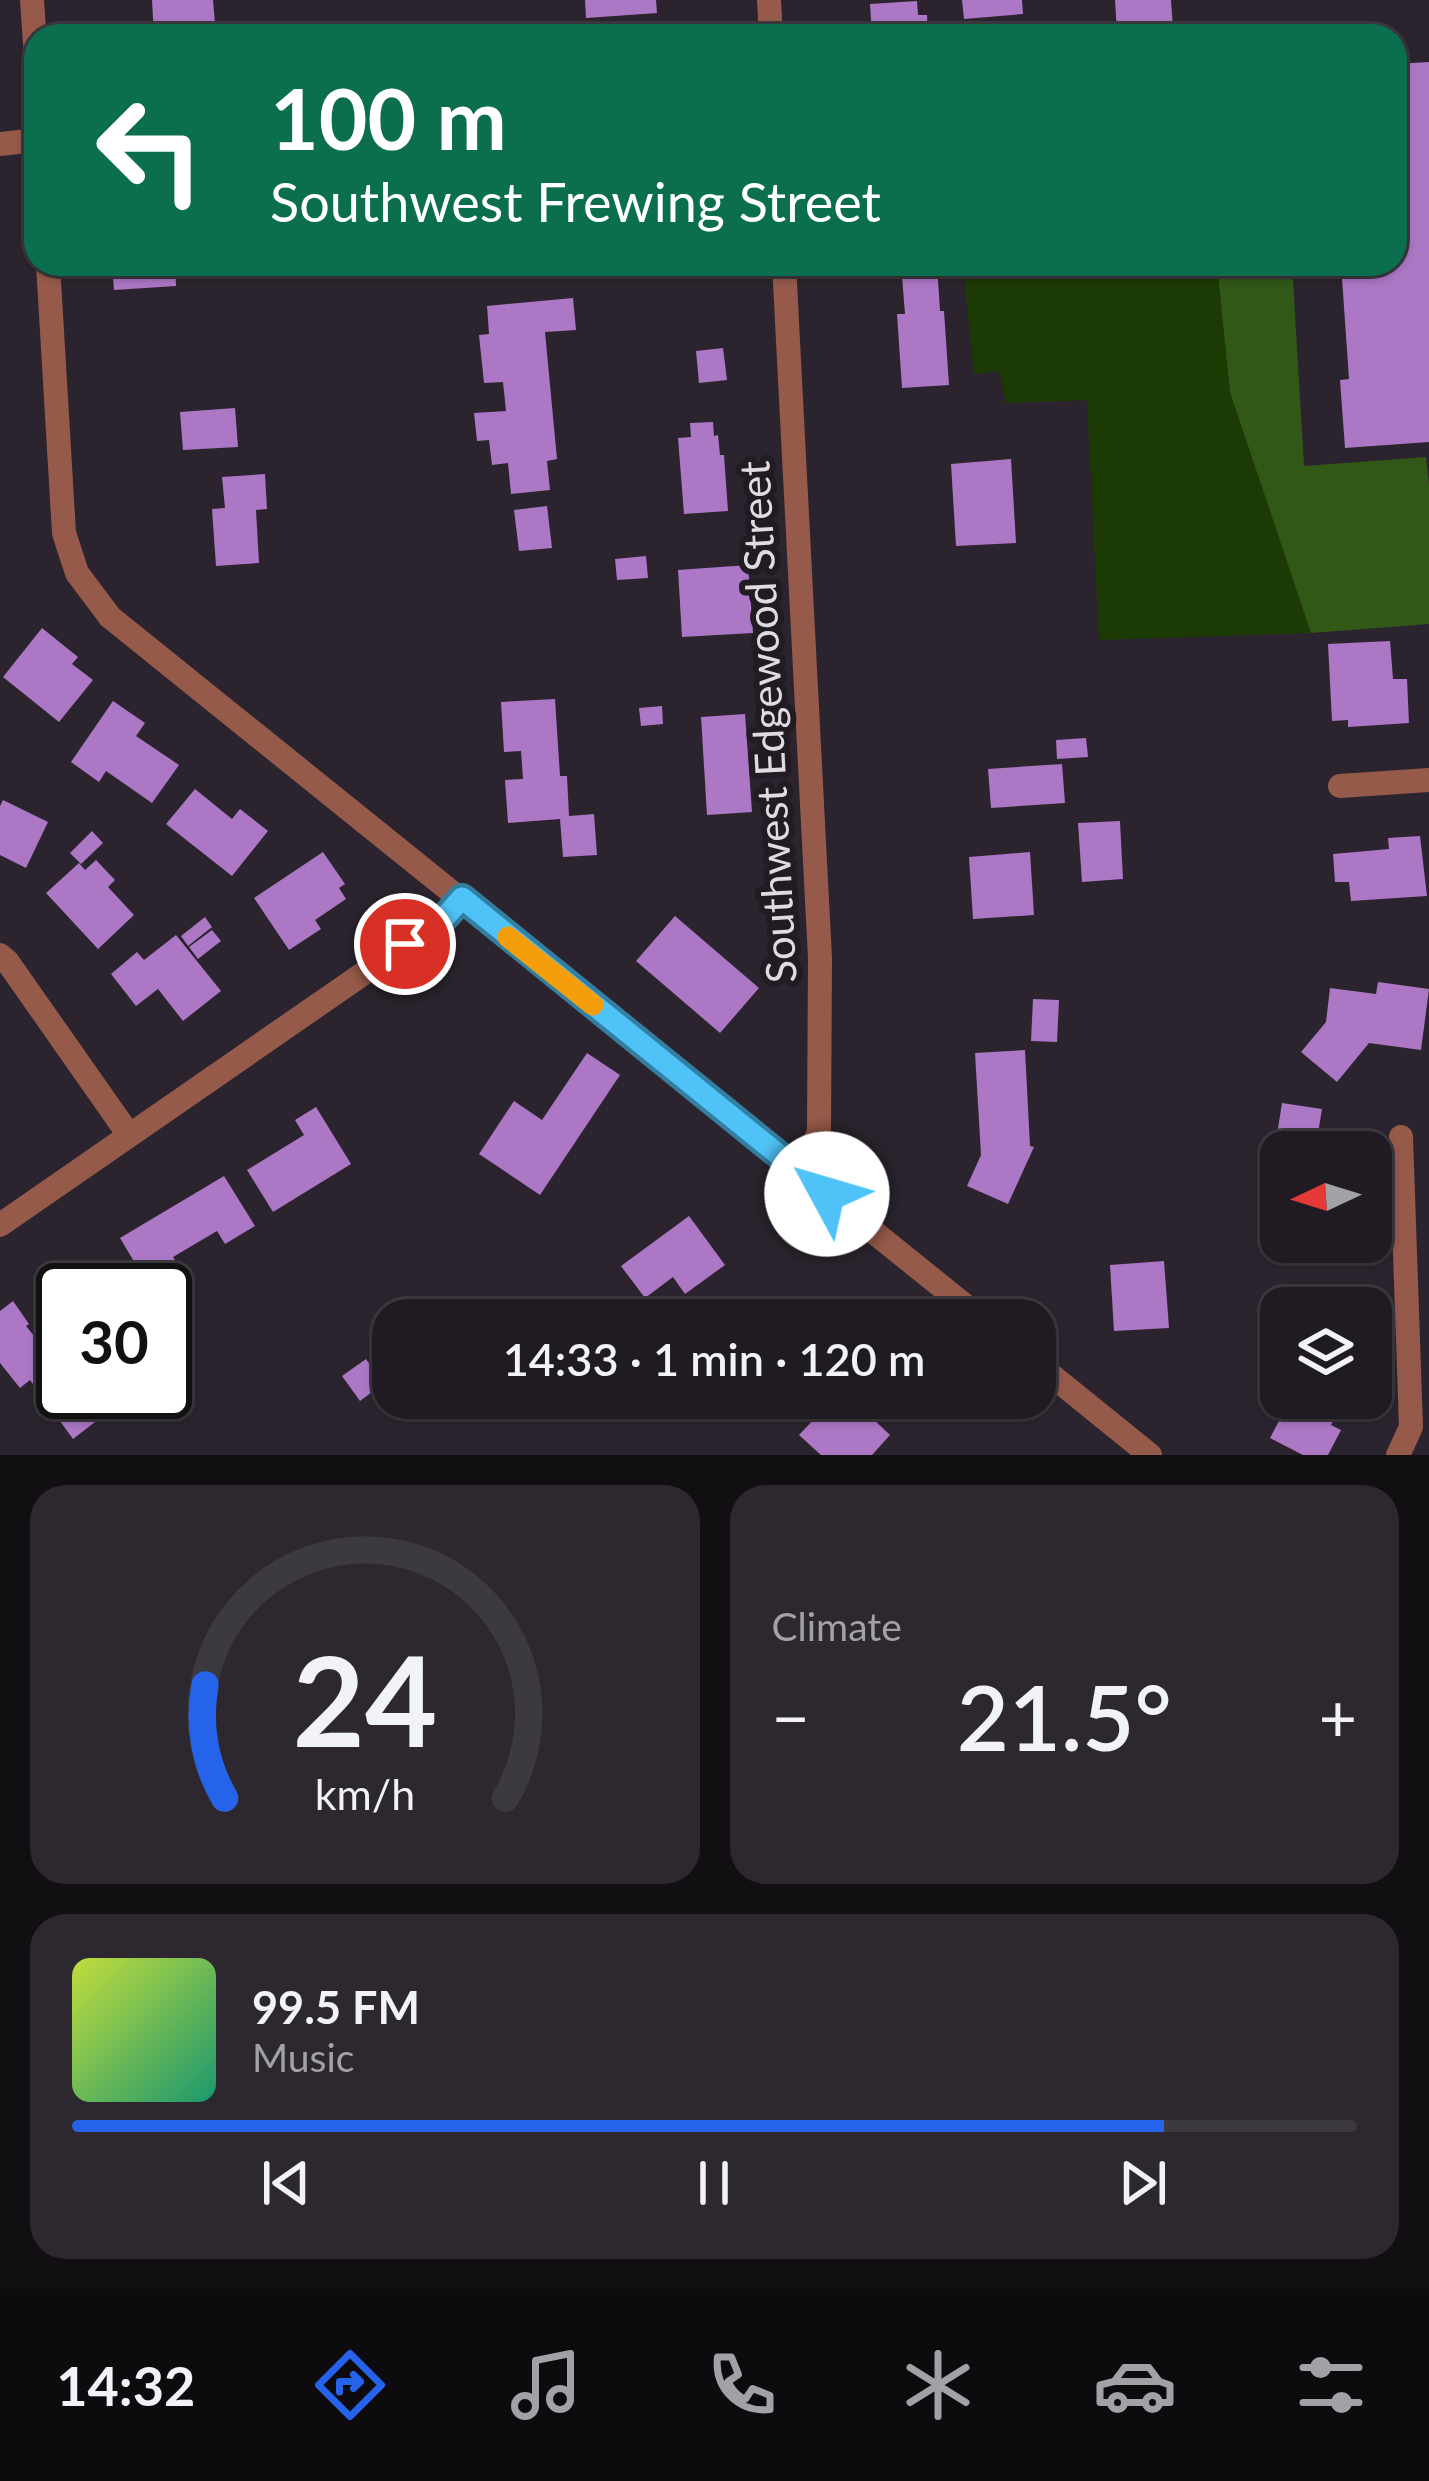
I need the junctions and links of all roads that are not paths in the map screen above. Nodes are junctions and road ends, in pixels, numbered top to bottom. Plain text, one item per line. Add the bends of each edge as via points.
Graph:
1 (49, 276) edge
2 (785, 276) edge
3 (1429, 780) edge
4 (1340, 786) dead end
5 (462, 898) junction
6 (0, 955) edge
7 (129, 1135) junction
8 (1401, 1137) dead end
9 (796, 1169) junction
10 (0, 1225) edge
11 (957, 1299) edge
12 (1056, 1379) edge
13 (1150, 1455) edge
14 (1398, 1455) edge

1 - 5 street via 61,512 88,589 136,640
2 - 9 street, Southwest Edgewood Street via 820,958 819,1131
3 - 4 street
5 - 7 street
5 - 9 street
6 - 7 street
7 - 10 street
8 - 14 street via 1411,1426
9 - 11 street
12 - 13 street

